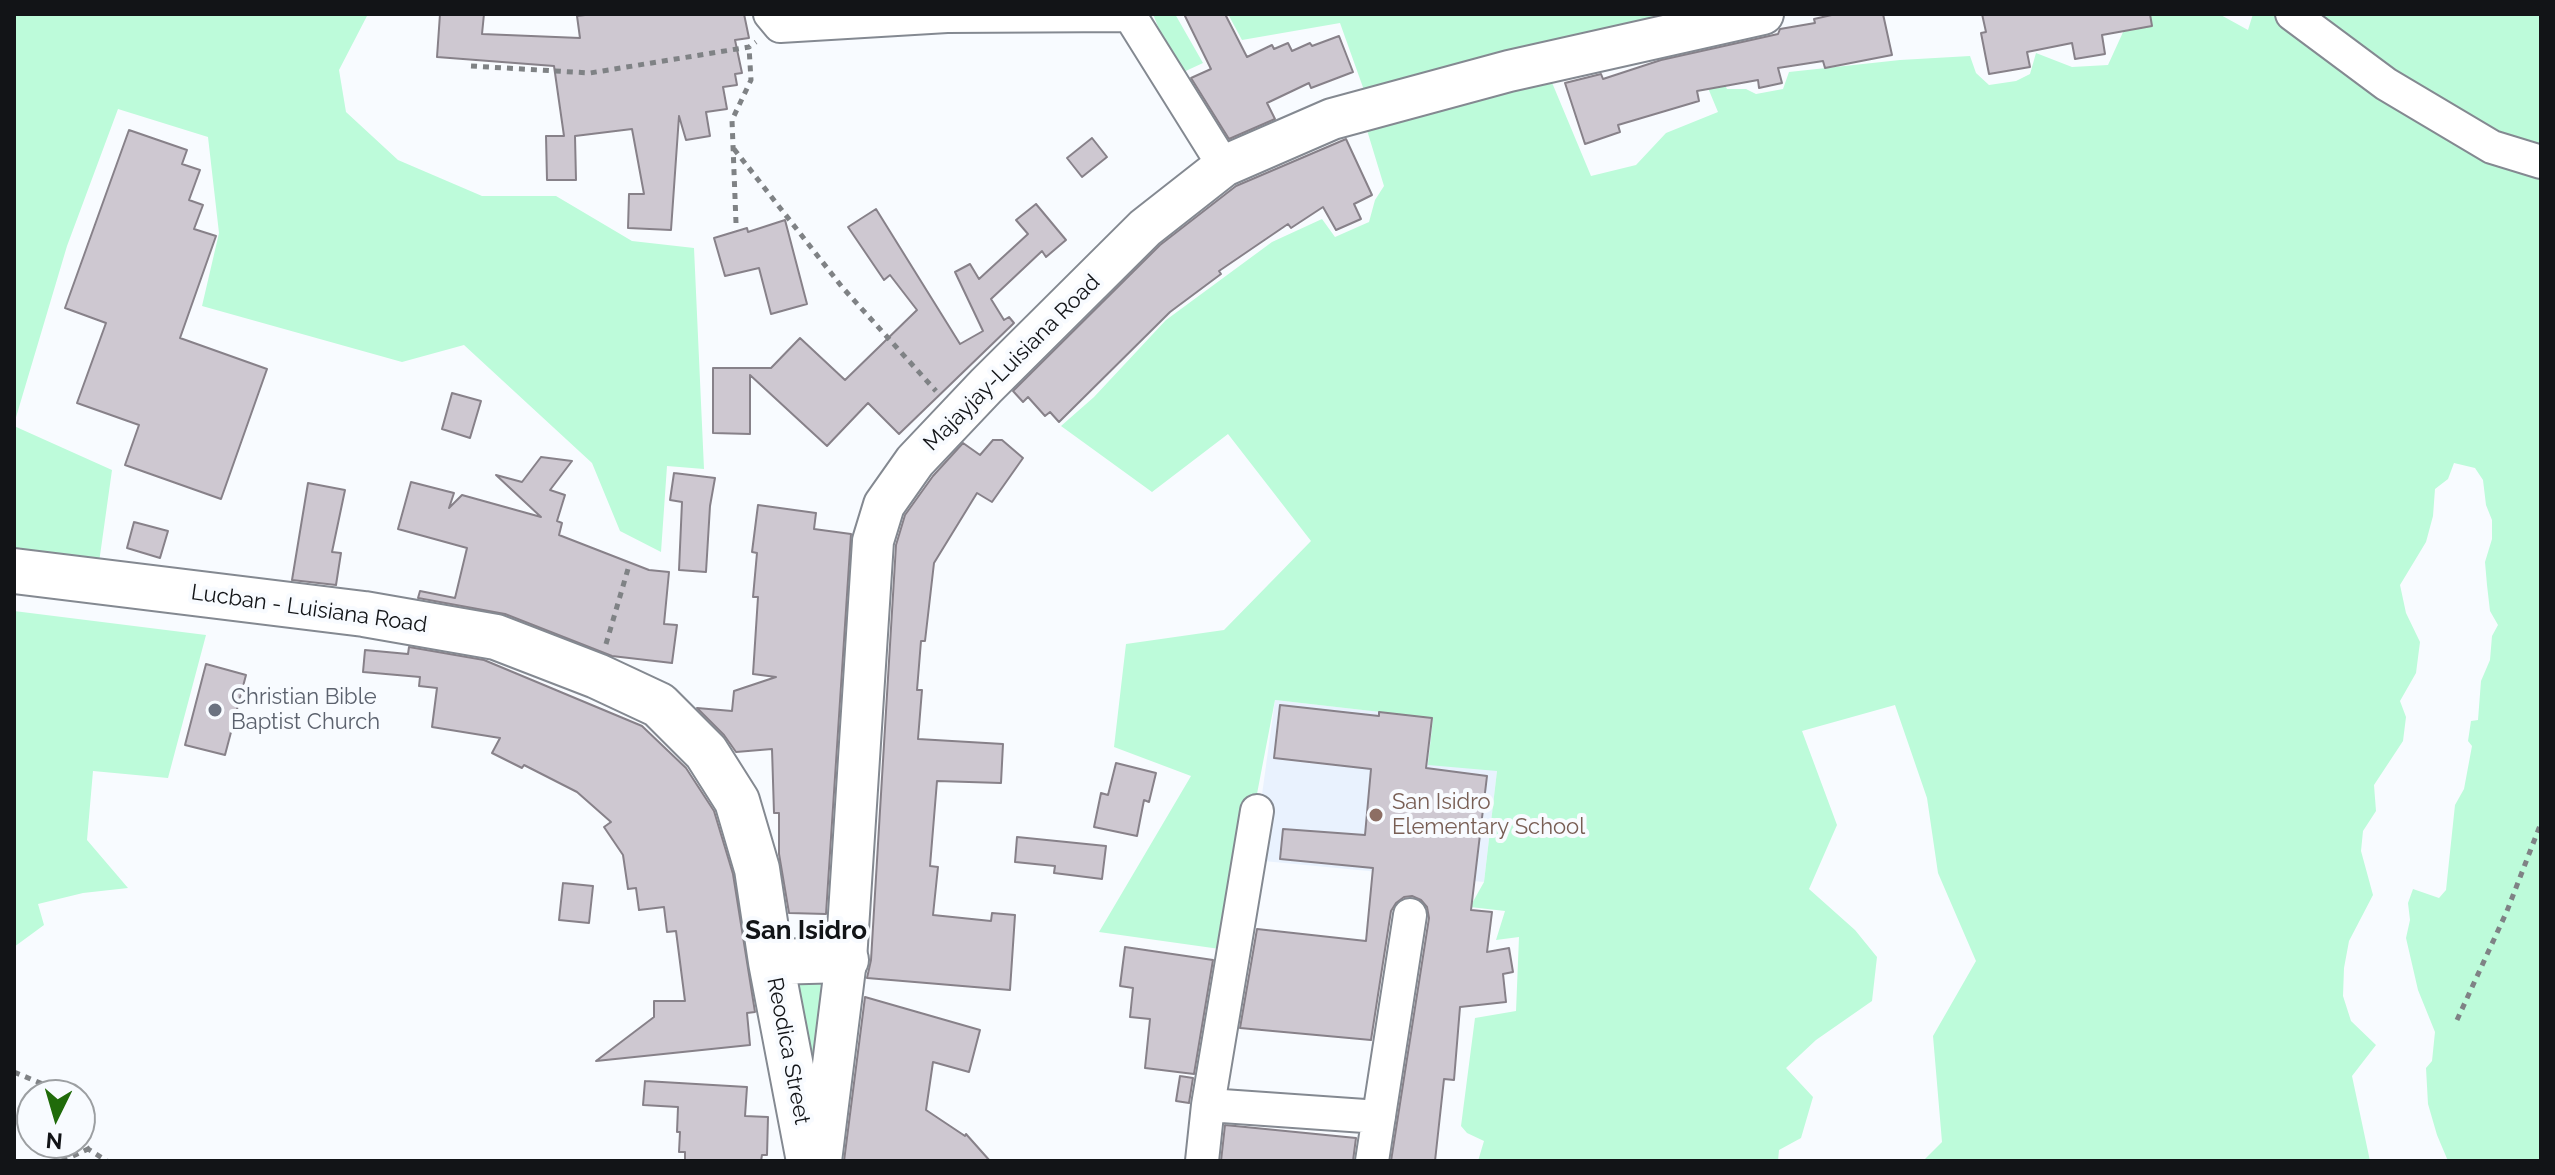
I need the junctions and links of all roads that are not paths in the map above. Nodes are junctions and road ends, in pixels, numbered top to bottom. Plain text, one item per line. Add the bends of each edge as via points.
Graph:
1 (1763, 14) edge
2 (2292, 14) edge
3 (1129, 15) edge
4 (775, 20) edge
5 (2541, 162) edge
6 (1224, 166) junction
7 (14, 571) edge
8 (597, 676) joint
9 (1257, 811) dead end
10 (1410, 915) dead end
11 (846, 960) junction
12 (771, 962) junction
13 (1208, 1105) junction
14 (1379, 1117) junction
15 (809, 1161) edge
16 (821, 1161) edge
17 (1202, 1161) edge
18 (1372, 1161) edge

1 - 6 street, Majayjay-Luisiana Road via 1509,71 1332,119
2 - 5 street via 2386,84 2492,147
3 - 4 street
3 - 6 street
6 - 11 street, Majayjay-Luisiana Road via 1145,228 915,461 884,505 873,541
7 - 8 main road, Lucban - Luisiana Road via 364,614 496,637
8 - 12 main road, Reodica Street via 659,705 706,752 737,801 757,869
9 - 13 street
10 - 14 street
11 - 12 main road
11 - 16 street, Majayjay-Luisiana Road
12 - 15 main road, Reodica Street
13 - 14 street
13 - 17 street
14 - 18 street

